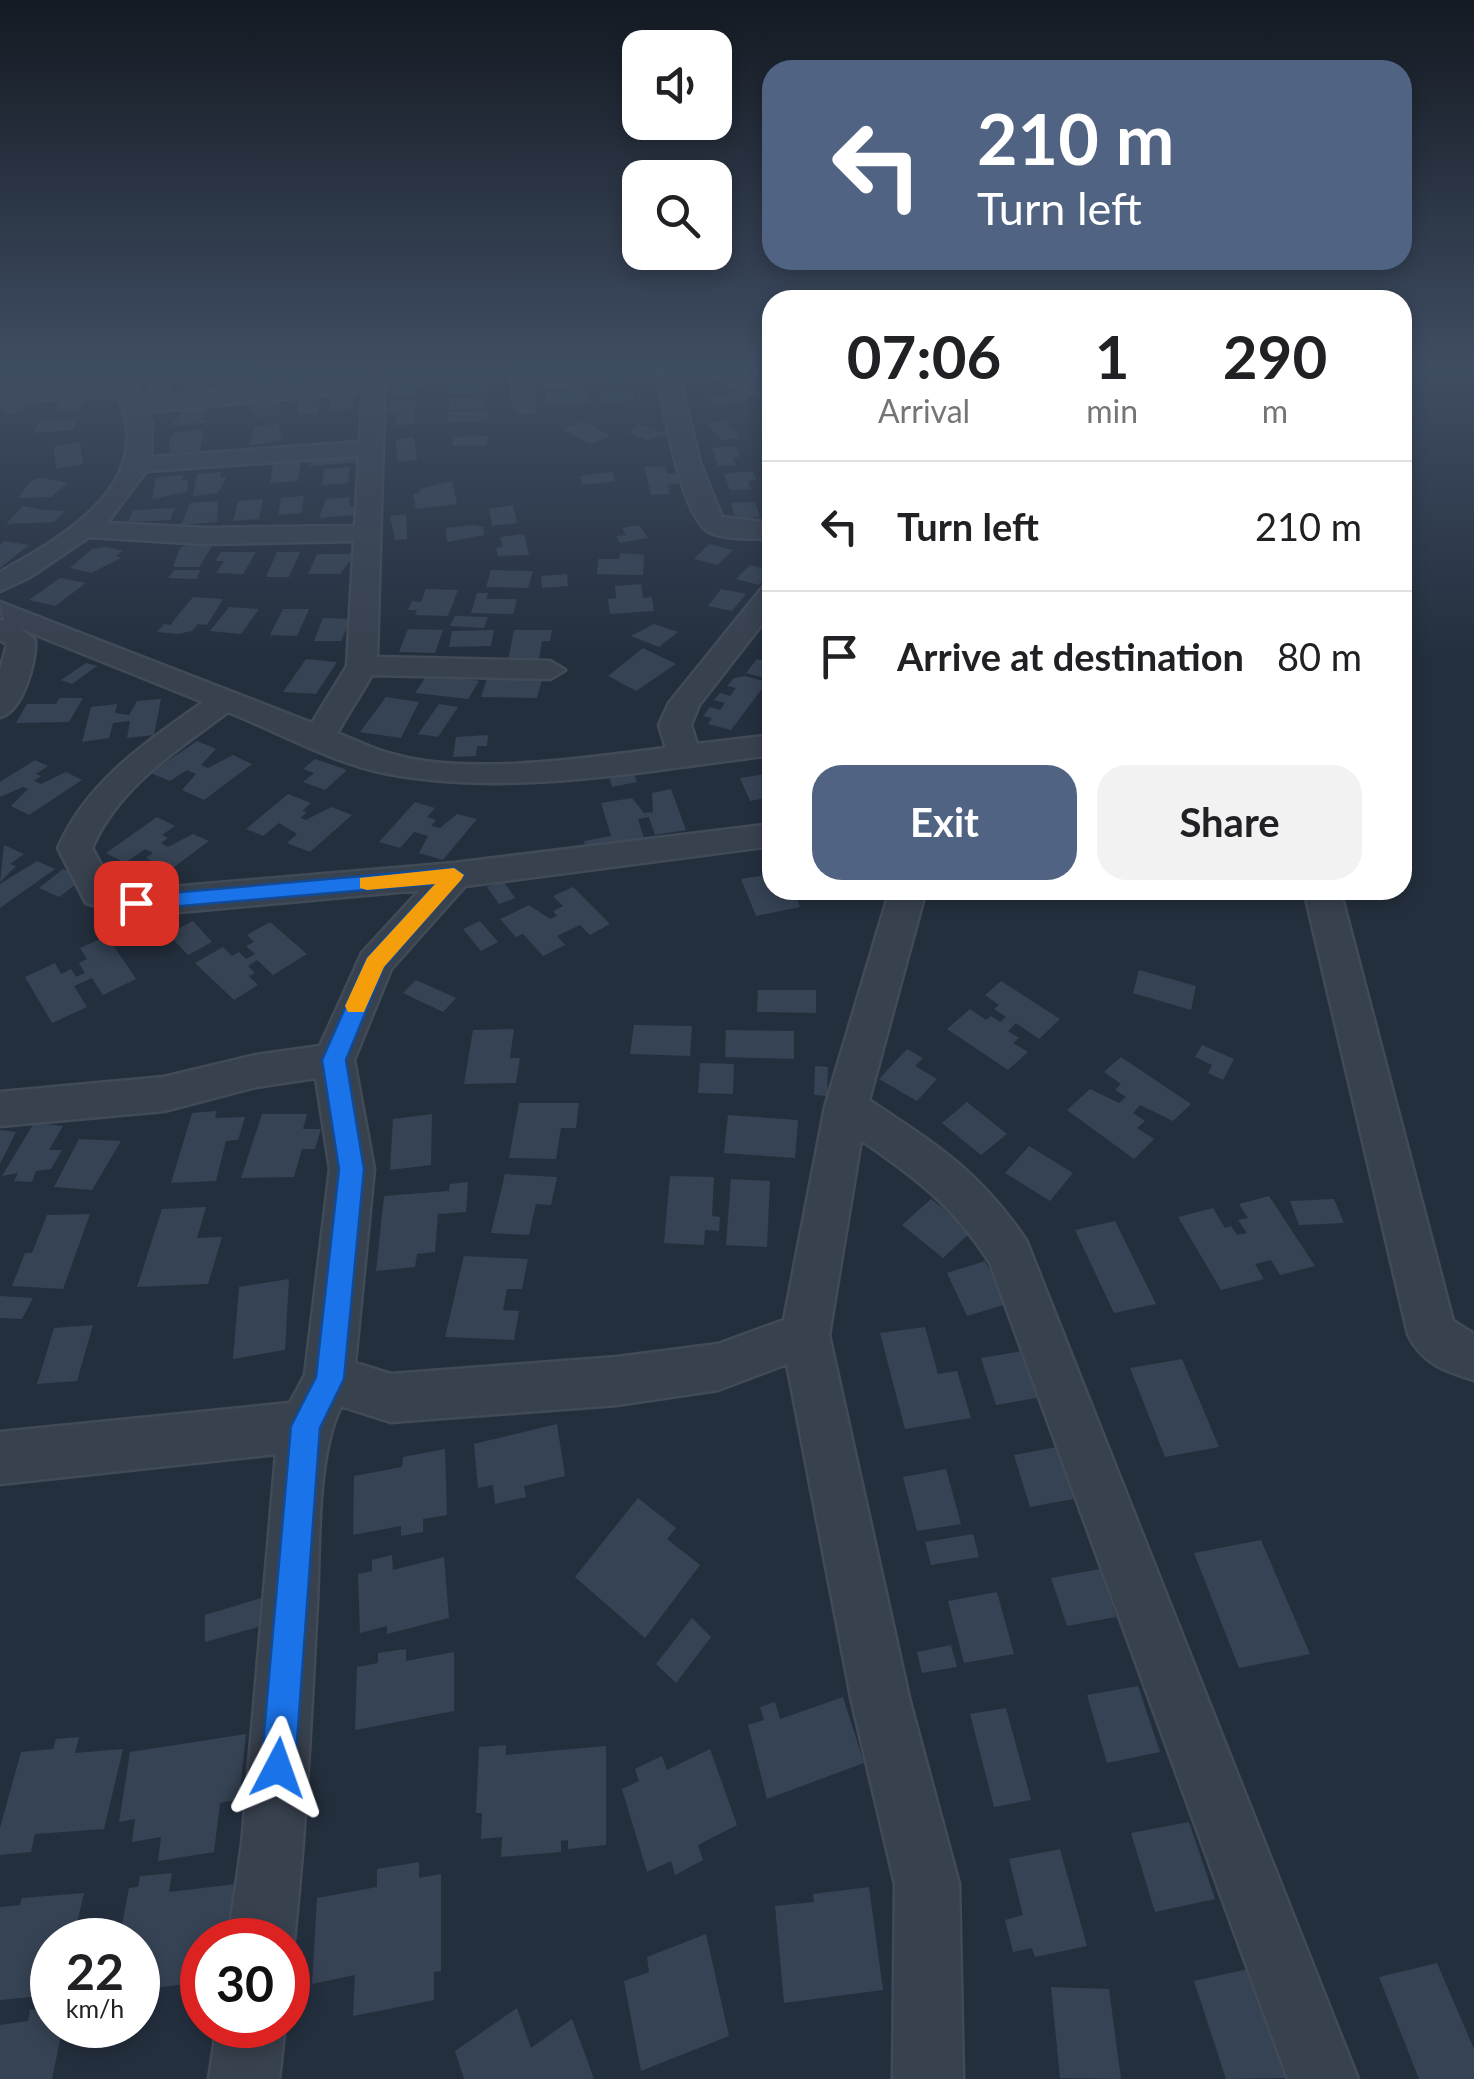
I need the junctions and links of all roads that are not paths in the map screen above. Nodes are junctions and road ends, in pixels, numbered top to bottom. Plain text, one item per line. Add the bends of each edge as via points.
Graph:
1 (164, 463) edge
2 (372, 463) edge
3 (688, 463) edge
4 (137, 465) joint
5 (84, 529) junction
6 (762, 531) edge
7 (370, 534) junction
8 (0, 583) edge
9 (762, 606) edge
10 (0, 610) edge
11 (0, 628) edge
12 (362, 666) junction
13 (550, 670) dead end
14 (224, 700) junction
15 (0, 708) edge
16 (316, 738) junction
17 (762, 746) edge
18 (684, 753) junction
19 (762, 836) edge
20 (454, 875) junction
21 (905, 900) edge
22 (1324, 900) edge
23 (334, 1060) junction
24 (846, 1106) junction
25 (0, 1109) edge
26 (805, 1335) junction
27 (1474, 1356) edge
28 (330, 1379) junction
29 (305, 1426) junction
30 (0, 1458) edge
31 (264, 1918) edge
32 (247, 2048) edge
33 (244, 2079) edge
34 (928, 2079) edge
35 (1323, 2079) edge

1 - 4 street
2 - 7 street
3 - 6 street via 712,521
4 - 5 street via 116,500
5 - 7 street
5 - 8 street
7 - 12 street
9 - 18 street via 684,703 675,725
10 - 14 street
11 - 15 street via 20,640 21,655
12 - 13 street
12 - 16 street
14 - 16 street
14 - 20 street via 102,800 82,825 75,848 99,894 136,903
16 - 18 street via 384,763 450,774
17 - 18 street
19 - 20 street
20 - 23 street via 375,963
21 - 24 street
22 - 27 street via 1432,1334 1453,1351
23 - 25 street via 164,1094
23 - 28 street via 352,1169
24 - 26 street
24 - 35 street via 936,1168 978,1206 1010,1254
26 - 28 street via 718,1366 617,1381 390,1398
26 - 34 street via 927,1884
28 - 29 street
29 - 30 street
29 - 31 street
32 - 33 street

